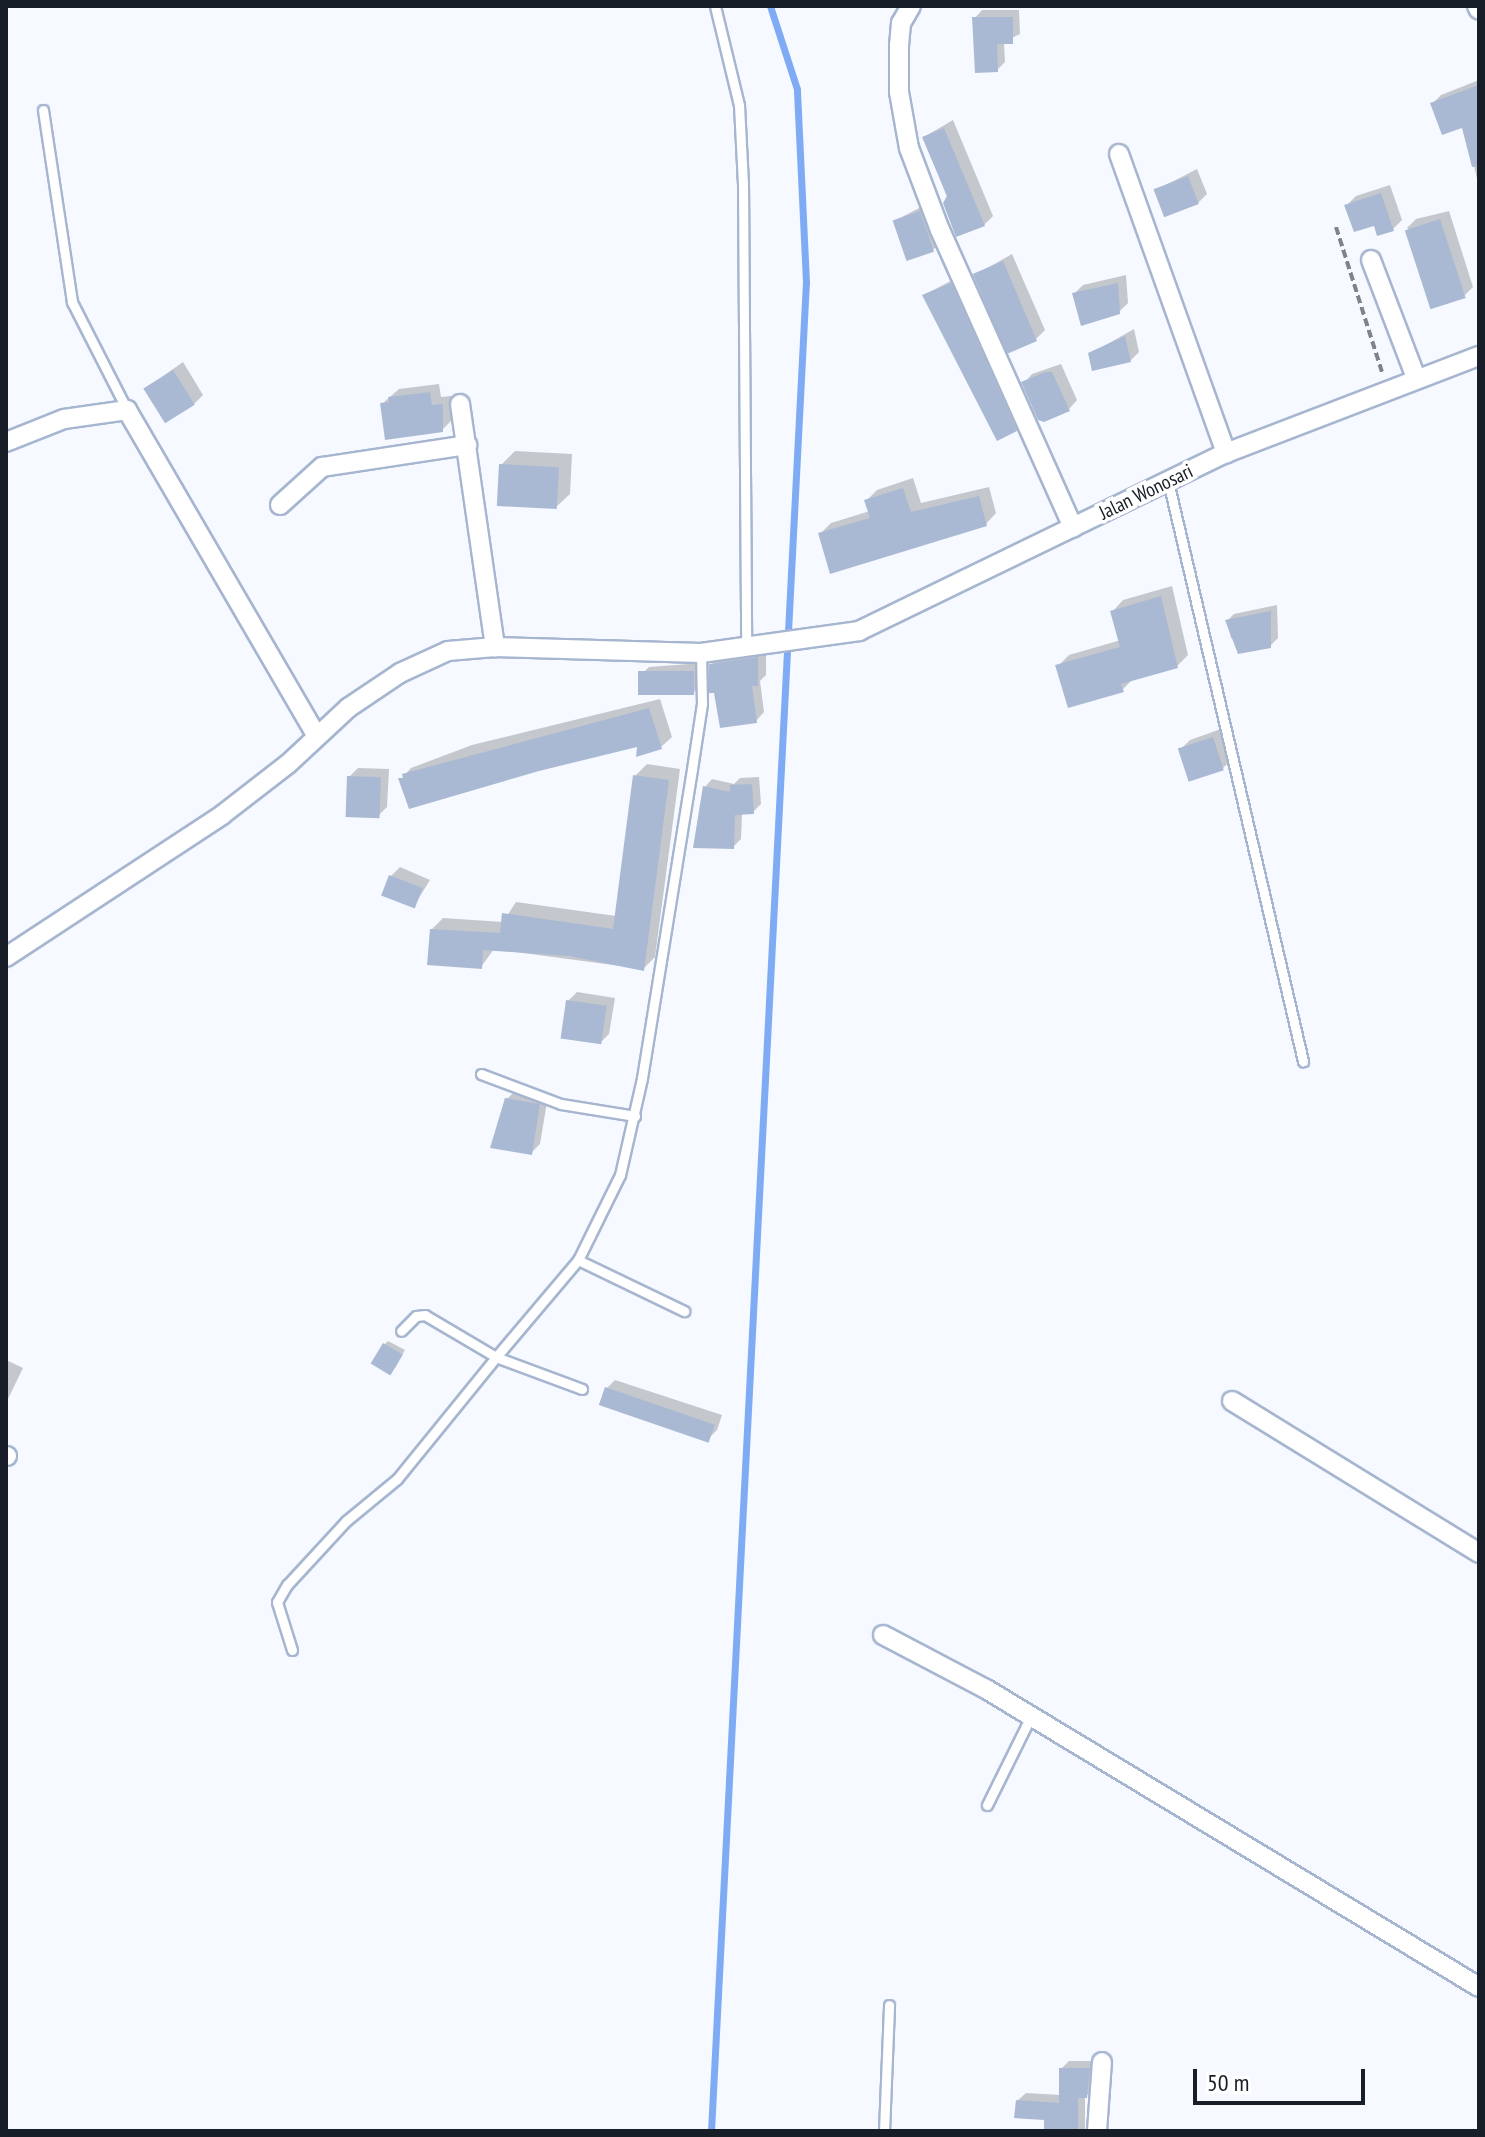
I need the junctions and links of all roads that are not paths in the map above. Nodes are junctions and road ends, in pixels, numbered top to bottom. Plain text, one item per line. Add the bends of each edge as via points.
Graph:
1 (715, 6) edge
2 (911, 6) edge
3 (43, 110) dead end
4 (1119, 154) dead end
5 (1371, 260) dead end
6 (1479, 356) edge
7 (1416, 378) junction
8 (460, 404) dead end
9 (127, 410) junction
10 (6, 442) edge
11 (467, 445) junction
12 (1226, 453) junction
13 (1168, 481) junction
14 (280, 505) dead end
15 (1073, 528) junction
16 (750, 646) junction
17 (495, 647) junction
18 (701, 653) junction
19 (316, 735) junction
20 (6, 957) edge
21 (1303, 1061) dead end
22 (481, 1074) dead end
23 (635, 1116) junction
24 (578, 1260) junction
25 (684, 1311) dead end
26 (401, 1331) dead end
27 (496, 1357) junction
28 (582, 1389) dead end
29 (1232, 1401) dead end
30 (1479, 1553) edge
31 (883, 1635) dead end
32 (292, 1650) dead end
33 (1031, 1716) junction
34 (987, 1805) dead end
35 (1479, 1987) edge
36 (889, 2005) dead end
37 (1102, 2062) dead end
38 (884, 2131) edge
39 (1097, 2131) edge

1 - 16 lane via 733,72 742,155
2 - 15 street via 901,23 899,45 899,92 909,148 940,230
3 - 9 lane via 72,302
4 - 12 street
5 - 7 street
6 - 7 street, Jalan Wonosari
7 - 12 street, Jalan Wonosari
8 - 11 street
9 - 10 street via 64,419
9 - 19 street
11 - 14 street via 322,467
11 - 17 street
12 - 13 street, Jalan Wonosari
13 - 15 street, Jalan Wonosari
13 - 21 lane
15 - 16 street, Jalan Wonosari via 901,615 819,640
16 - 18 street, Jalan Wonosari
17 - 18 street, Jalan Wonosari
17 - 19 street, Jalan Wonosari via 448,651 400,673
18 - 23 lane via 702,704
19 - 20 street, Jalan Wonosari via 222,815
22 - 23 lane via 561,1104
23 - 24 lane via 610,1203
24 - 25 lane
24 - 27 lane
26 - 27 lane via 416,1316 425,1315
27 - 28 lane
27 - 32 lane via 397,1479 346,1521 287,1585 277,1602
29 - 30 street
31 - 33 street
33 - 34 lane
33 - 35 street
36 - 38 lane
37 - 39 street

